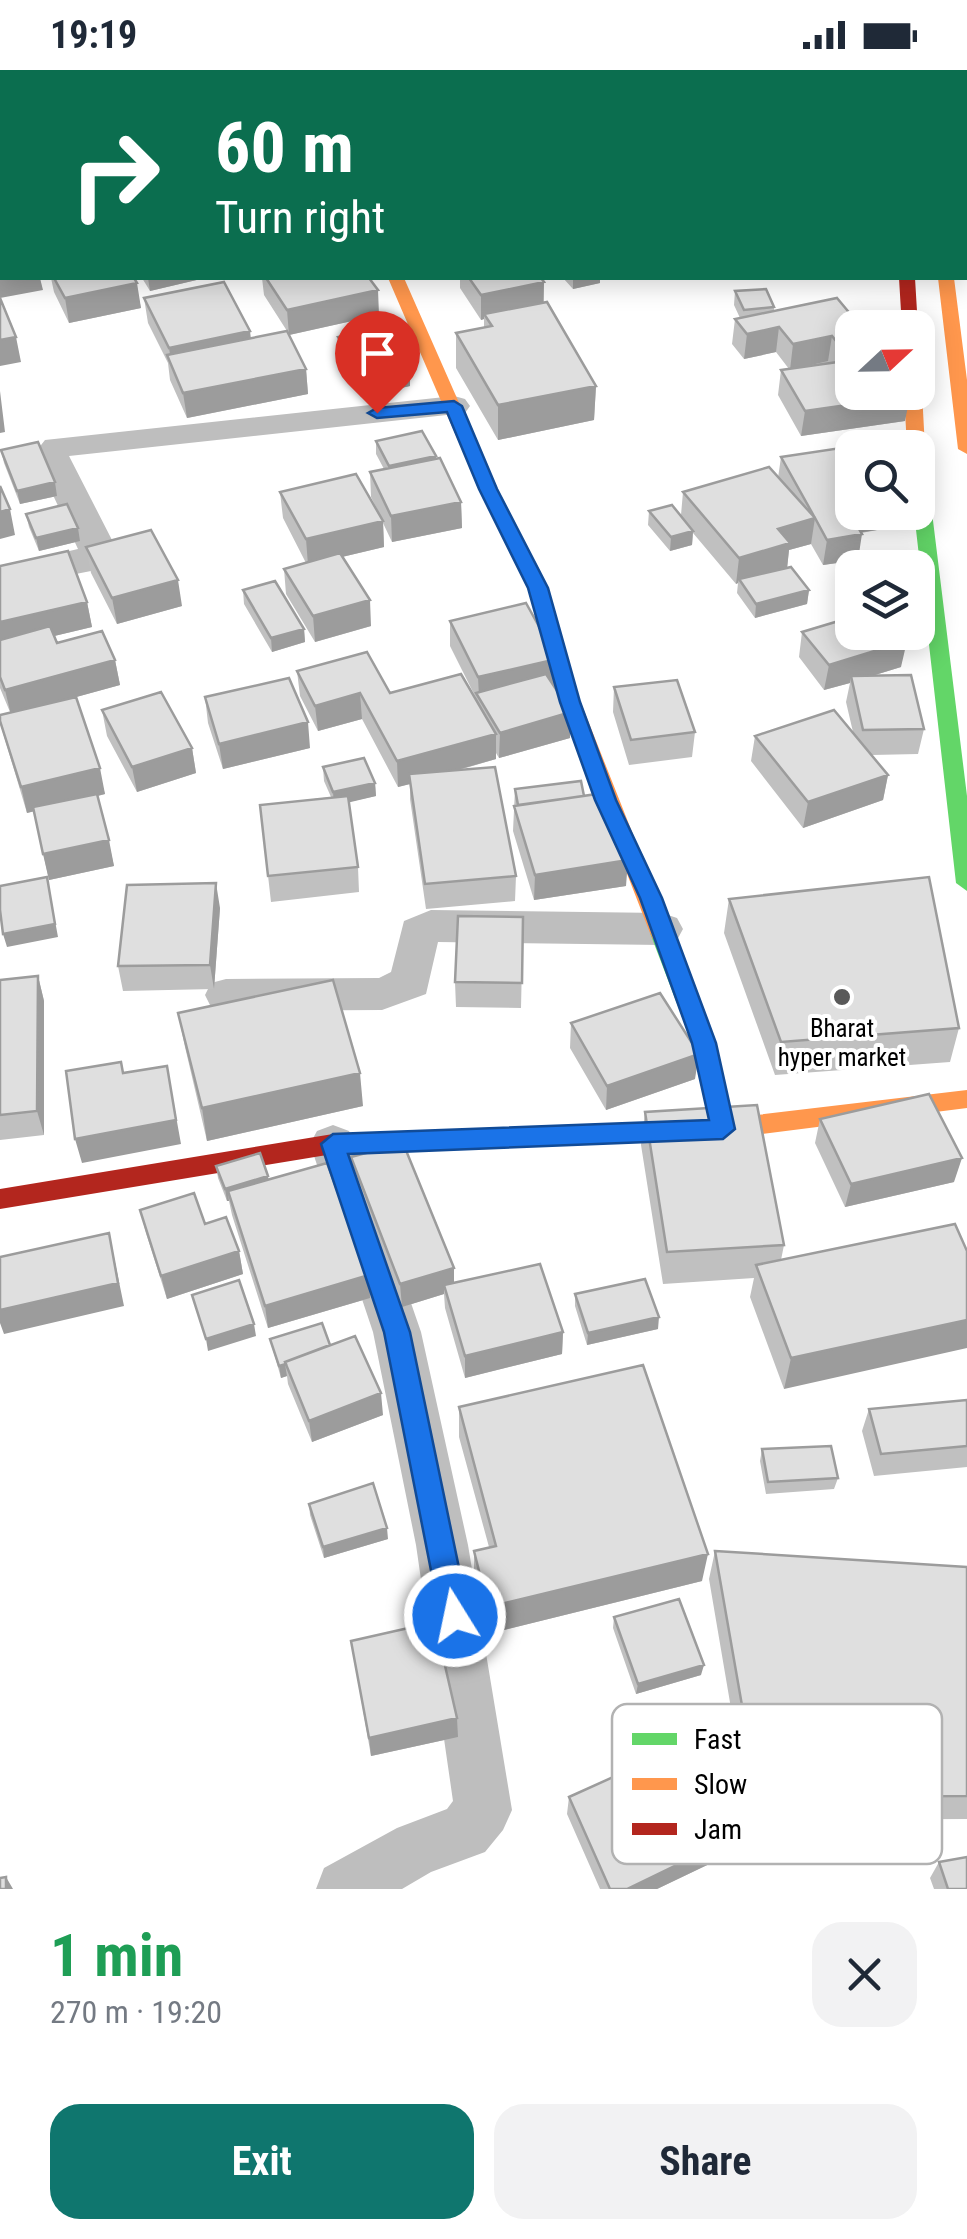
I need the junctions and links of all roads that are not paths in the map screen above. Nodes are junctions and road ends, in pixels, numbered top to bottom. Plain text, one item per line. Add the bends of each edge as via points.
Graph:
1 (397, 280) edge
2 (907, 280) edge
3 (946, 280) edge
4 (909, 310) edge
5 (454, 406) junction
6 (924, 410) edge
7 (941, 439) edge
8 (926, 530) edge
9 (0, 578) edge
10 (961, 789) edge
11 (967, 883) edge
12 (662, 930) junction
13 (226, 995) dead end
14 (967, 1099) edge
15 (723, 1129) junction
16 (333, 1144) junction
17 (0, 1198) edge
18 (344, 1889) edge

1 - 5 street
2 - 4 street
3 - 7 street
5 - 9 street via 58,447 51,454 96,553 84,562
5 - 12 street via 538,588 565,689
6 - 7 street
8 - 10 street
10 - 11 street
12 - 13 street via 431,926 420,932 410,982 399,990
12 - 15 street via 704,1043
14 - 15 street
15 - 16 street
16 - 17 street
16 - 18 street via 397,1332 446,1562 482,1810 465,1832 417,1848

